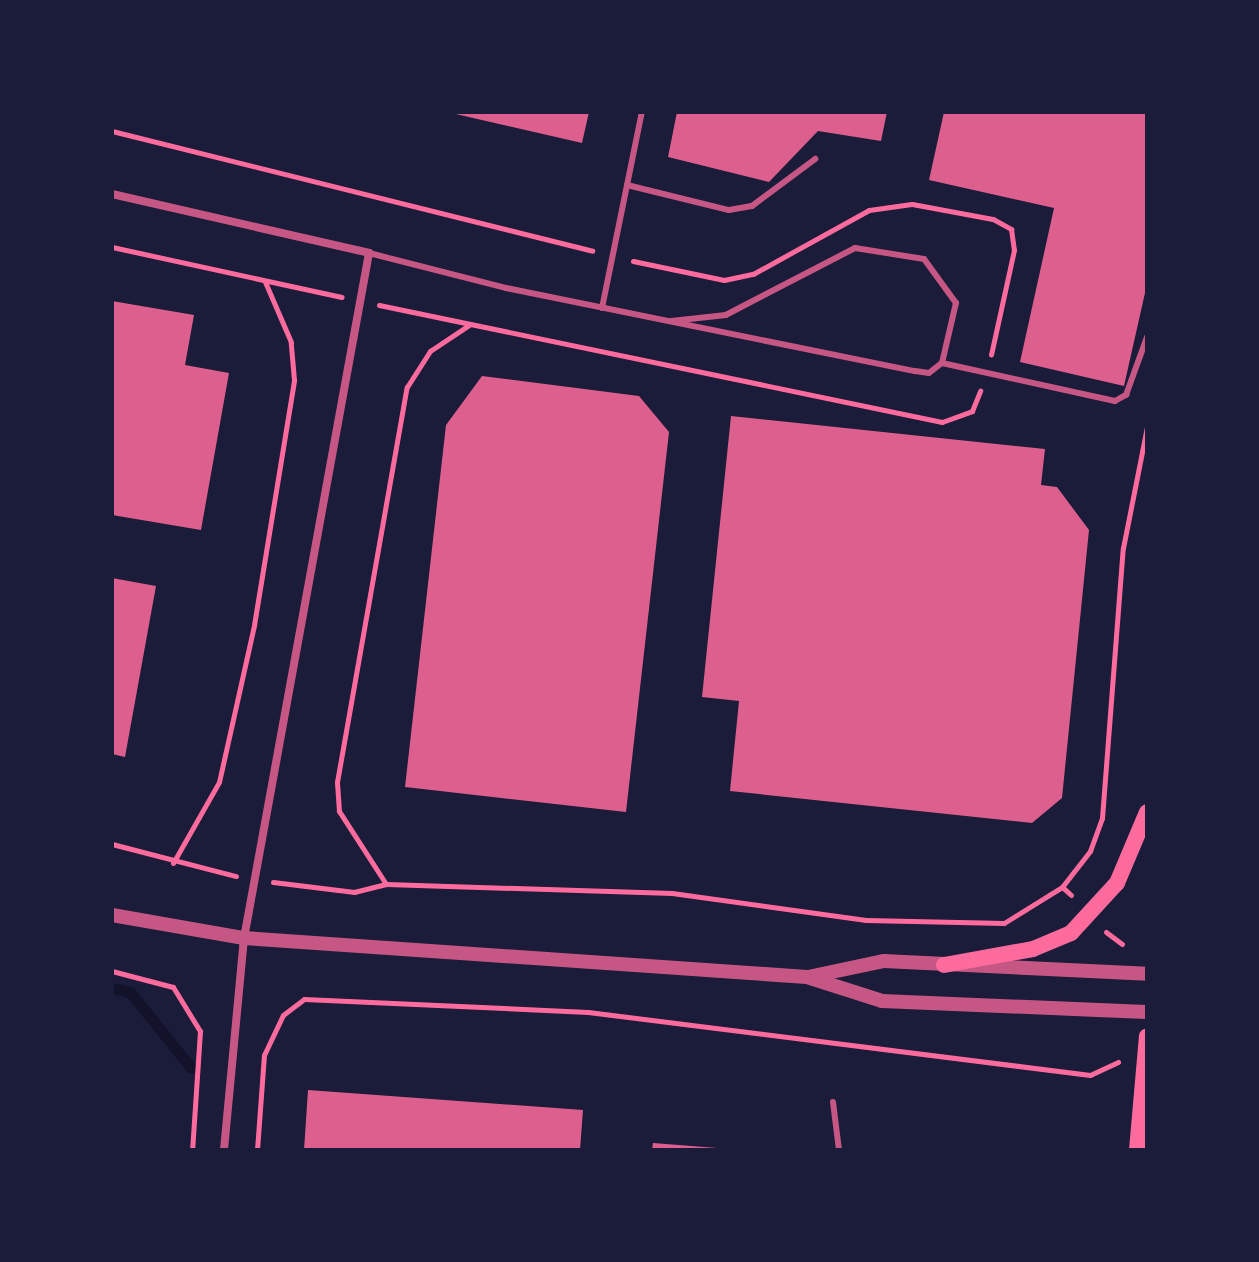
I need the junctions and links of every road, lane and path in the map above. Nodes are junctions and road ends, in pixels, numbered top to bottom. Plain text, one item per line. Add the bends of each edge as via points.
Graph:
1 (642, 112) edge
2 (815, 159) dead end
3 (627, 185) junction
4 (112, 194) edge
5 (112, 247) edge
6 (369, 253) junction
7 (264, 280) junction
8 (360, 301) junction
9 (602, 308) junction
10 (671, 321) junction
11 (470, 324) junction
12 (1147, 337) edge
13 (942, 363) junction
14 (987, 373) junction
15 (1147, 427) edge
16 (1147, 812) edge
17 (112, 844) edge
18 (173, 863) junction
19 (257, 880) junction
20 (386, 884) junction
21 (1062, 887) junction
22 (112, 915) edge
23 (1091, 916) junction
24 (244, 938) junction
25 (944, 965) junction
26 (112, 971) edge
27 (1147, 974) edge
28 (807, 977) junction
29 (1147, 1012) edge
30 (1147, 1036) edge
31 (1119, 1062) dead end
32 (833, 1102) dead end
33 (192, 1150) edge
34 (224, 1150) edge
35 (257, 1150) edge
36 (839, 1150) edge
37 (1137, 1150) edge

1 - 3 lane
2 - 3 lane via 752,206 729,210
3 - 9 lane
4 - 6 street
5 - 7 path
6 - 8 street
6 - 9 lane
7 - 8 path
7 - 18 path via 291,342 291,396 254,625 219,782
8 - 11 path
8 - 19 street
9 - 10 lane
10 - 13 lane via 915,371 929,373
10 - 13 lane via 726,315 855,248 924,259 956,303
11 - 14 path via 942,422 972,411
11 - 20 path via 430,351 407,387 337,782 339,811
12 - 14 lane via 1121,400
13 - 14 lane
15 - 21 path via 1123,548 1102,818 1090,851
16 - 23 main road via 1117,883
17 - 18 path
18 - 19 path
19 - 20 path via 354,892
19 - 24 street
20 - 21 path via 672,893 866,920 1004,923
21 - 23 path
22 - 24 street
23 - 25 main road via 1033,949
24 - 28 street
24 - 34 street
25 - 27 street
25 - 28 street via 884,961
26 - 33 path via 173,987 200,1031
28 - 29 street via 882,1001
30 - 37 main road
31 - 35 path via 1090,1075 588,1012 304,999 283,1015 264,1055
32 - 36 lane

